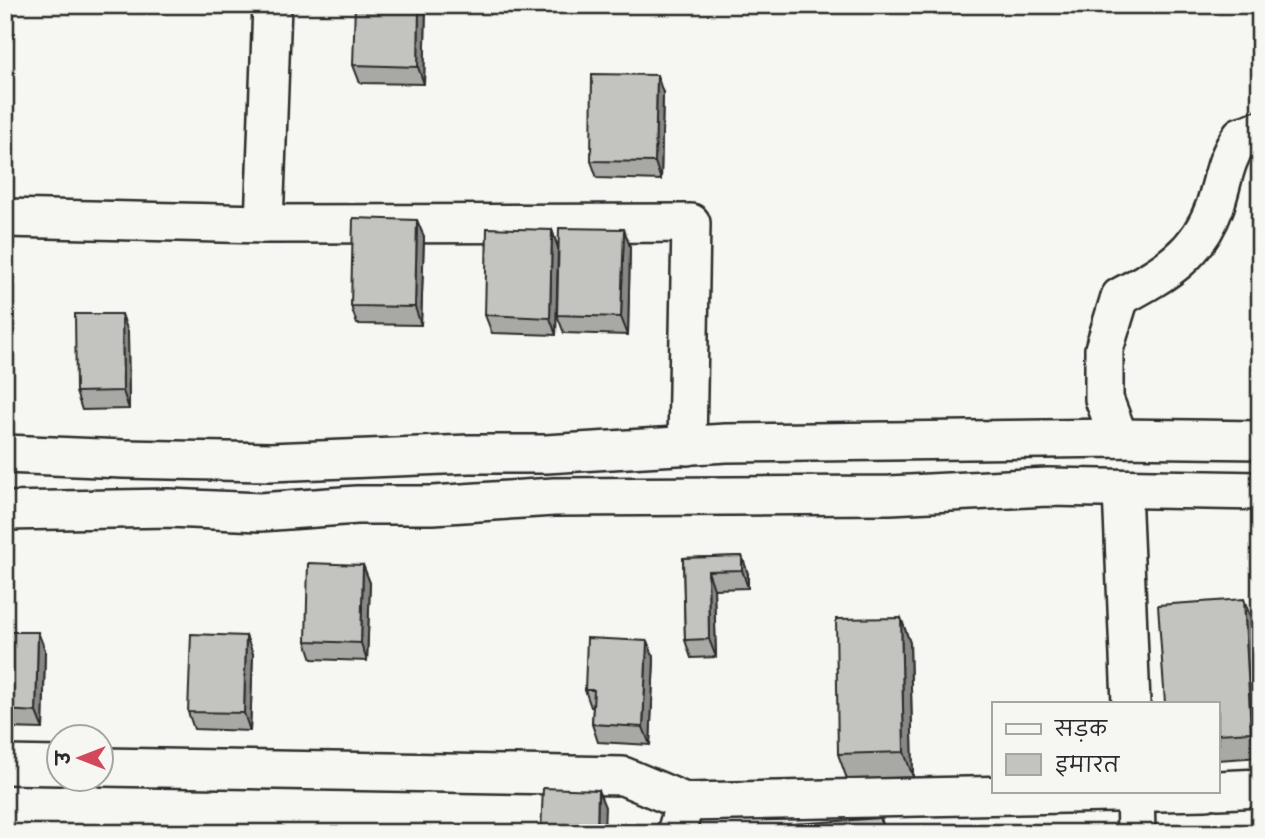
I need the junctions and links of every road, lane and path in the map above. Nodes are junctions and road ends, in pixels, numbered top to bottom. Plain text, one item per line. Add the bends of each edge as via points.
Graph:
1 (272, 5) edge
2 (1260, 130) edge
3 (5, 218) edge
4 (264, 224) junction
5 (1119, 438) junction
6 (1260, 440) edge
7 (687, 446) junction
8 (5, 454) edge
9 (1122, 490) junction
10 (1260, 491) edge
11 (5, 512) edge
12 (1131, 702) edge
13 (5, 765) edge
14 (46, 766) edge
15 (116, 767) edge
16 (1260, 788) edge
17 (1220, 790) edge
18 (1135, 792) edge
19 (681, 817) edge
20 (1136, 833) edge

1 - 4 street
2 - 5 street via 1241,136 1228,156 1214,208 1191,250 1120,297 1104,349 1104,399
3 - 4 street
4 - 7 street via 691,223
5 - 6 street
5 - 7 street
7 - 8 street via 270,462
9 - 10 street
9 - 11 street via 1048,487 890,495 554,498 260,512 169,508
9 - 12 street
13 - 14 street
15 - 19 street via 623,776
16 - 17 street
18 - 19 street
18 - 20 street

